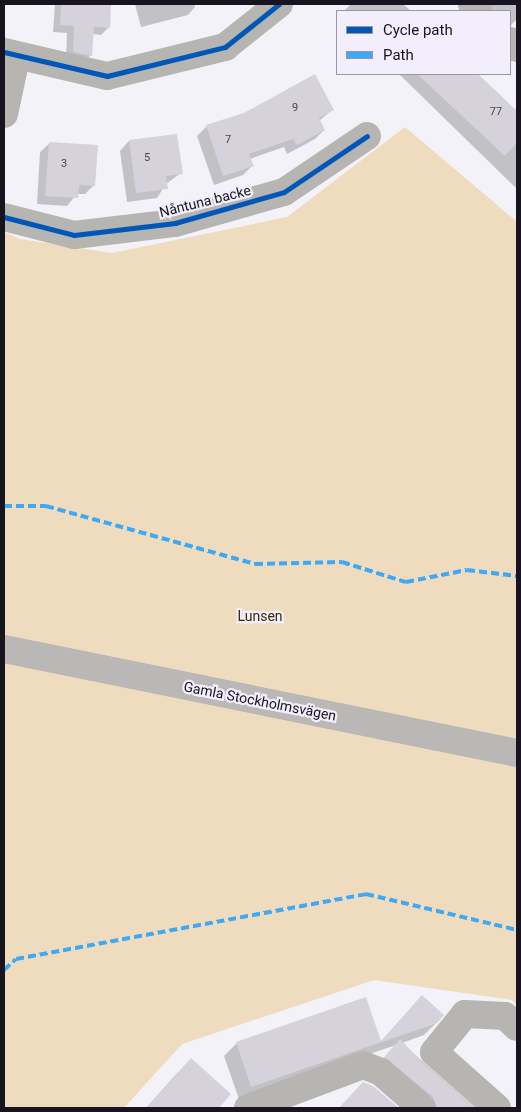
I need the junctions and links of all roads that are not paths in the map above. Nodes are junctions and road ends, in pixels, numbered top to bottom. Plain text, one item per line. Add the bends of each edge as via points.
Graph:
1 (279, 4) edge
2 (10, 55) edge
3 (4, 114) edge
4 (367, 136) dead end
5 (4, 216) edge
6 (4, 649) edge
7 (517, 752) edge
8 (517, 1027) edge
9 (248, 1108) edge
10 (422, 1108) edge
11 (497, 1108) edge

1 - 2 street via 225,47 107,76
2 - 3 street
4 - 5 street, Nåntuna backe via 284,192 175,223 74,234
6 - 7 main road, Gamla Stockholmsvägen
8 - 11 street via 505,1016 465,1014 434,1052
9 - 10 street via 363,1065 382,1072

